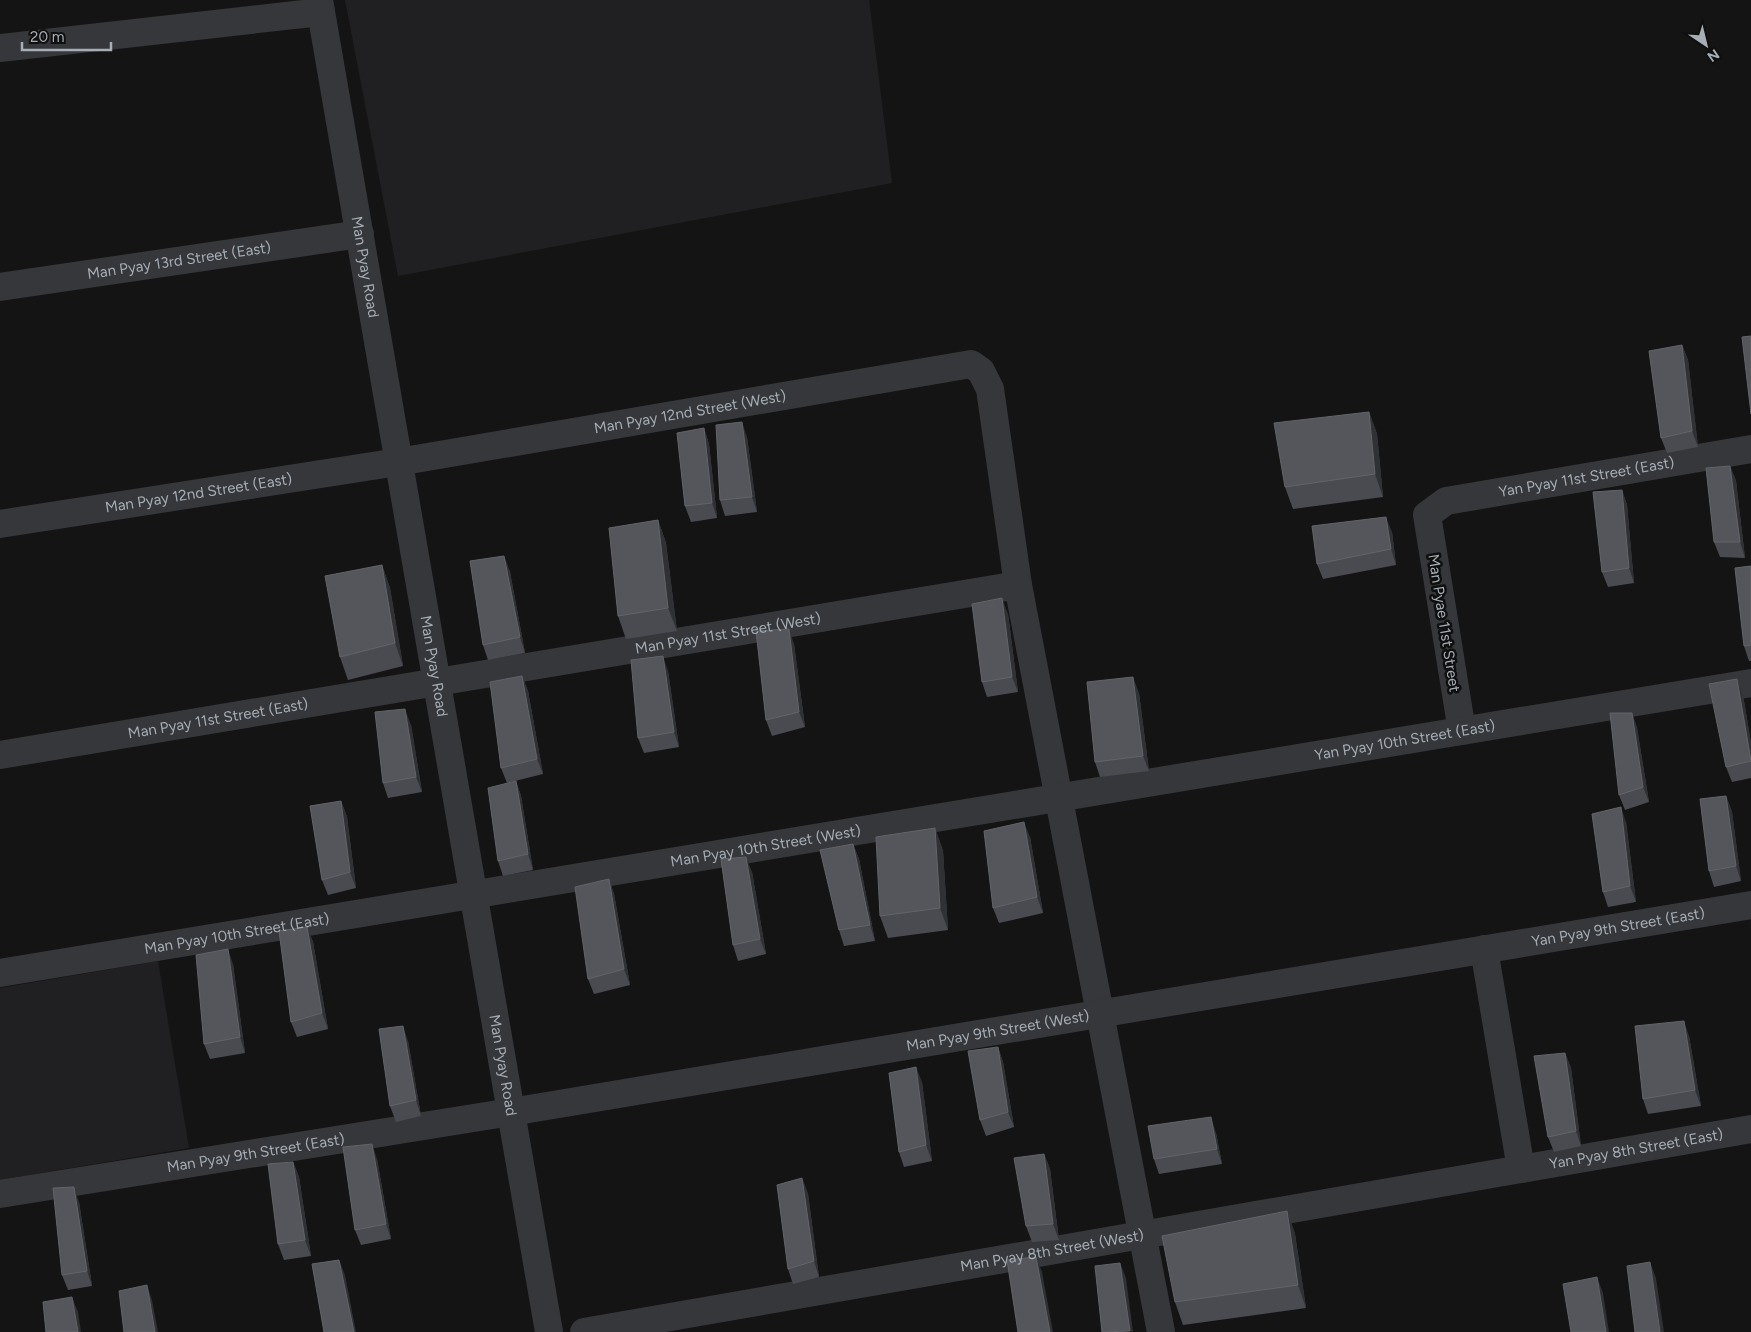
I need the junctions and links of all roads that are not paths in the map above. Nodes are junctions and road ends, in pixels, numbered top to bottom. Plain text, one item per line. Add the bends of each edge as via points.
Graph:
1 (320, 6) edge
2 (0, 48) edge
3 (360, 234) junction
4 (0, 287) edge
5 (1751, 449) edge
6 (398, 462) junction
7 (1427, 515) joint
8 (0, 524) edge
9 (1018, 585) junction
10 (436, 682) junction
11 (1751, 683) edge
12 (1462, 731) junction
13 (0, 755) edge
14 (1059, 798) junction
15 (473, 895) junction
16 (1751, 904) edge
17 (1484, 949) junction
18 (0, 973) edge
19 (1100, 1013) junction
20 (511, 1112) junction
21 (1751, 1129) edge
22 (1522, 1169) junction
23 (0, 1194) edge
24 (1142, 1235) junction
25 (549, 1332) edge
26 (584, 1332) edge
27 (1161, 1332) edge

1 - 2 street
1 - 3 street, Man Pyay Road
3 - 4 street, Man Pyay 13rd Street (East)
3 - 6 street, Man Pyay Road
5 - 7 street, Yan Pyay 11st Street (East) via 1446,500
6 - 8 street, Man Pyay 12nd Street (East)
6 - 9 street, Man Pyay 12nd Street (West) via 971,364 981,371 990,389
6 - 10 street, Man Pyay Road
7 - 12 street, Man Pyae 11st Street
9 - 10 street, Man Pyay 11st Street (West)
9 - 14 street
10 - 13 street, Man Pyay 11st Street (East)
10 - 15 street, Man Pyay Road
11 - 12 street, Yan Pyay 10th Street (East)
12 - 14 street, Yan Pyay 10th Street (East)
14 - 15 street, Man Pyay 10th Street (West)
14 - 19 street
15 - 18 street, Man Pyay 10th Street (East)
15 - 20 street, Man Pyay Road
16 - 17 street, Yan Pyay 9th Street (East)
17 - 19 street, Man Pyay 9th Street (West)
17 - 22 street
19 - 20 street, Man Pyay 9th Street (West)
19 - 24 street
20 - 23 street, Man Pyay 9th Street (East)
20 - 25 street, Man Pyay Road
21 - 22 street, Yan Pyay 8th Street (East)
22 - 24 street, Man Pyay 8th Street (West)
24 - 26 street, Man Pyay 8th Street (West)
24 - 27 street

